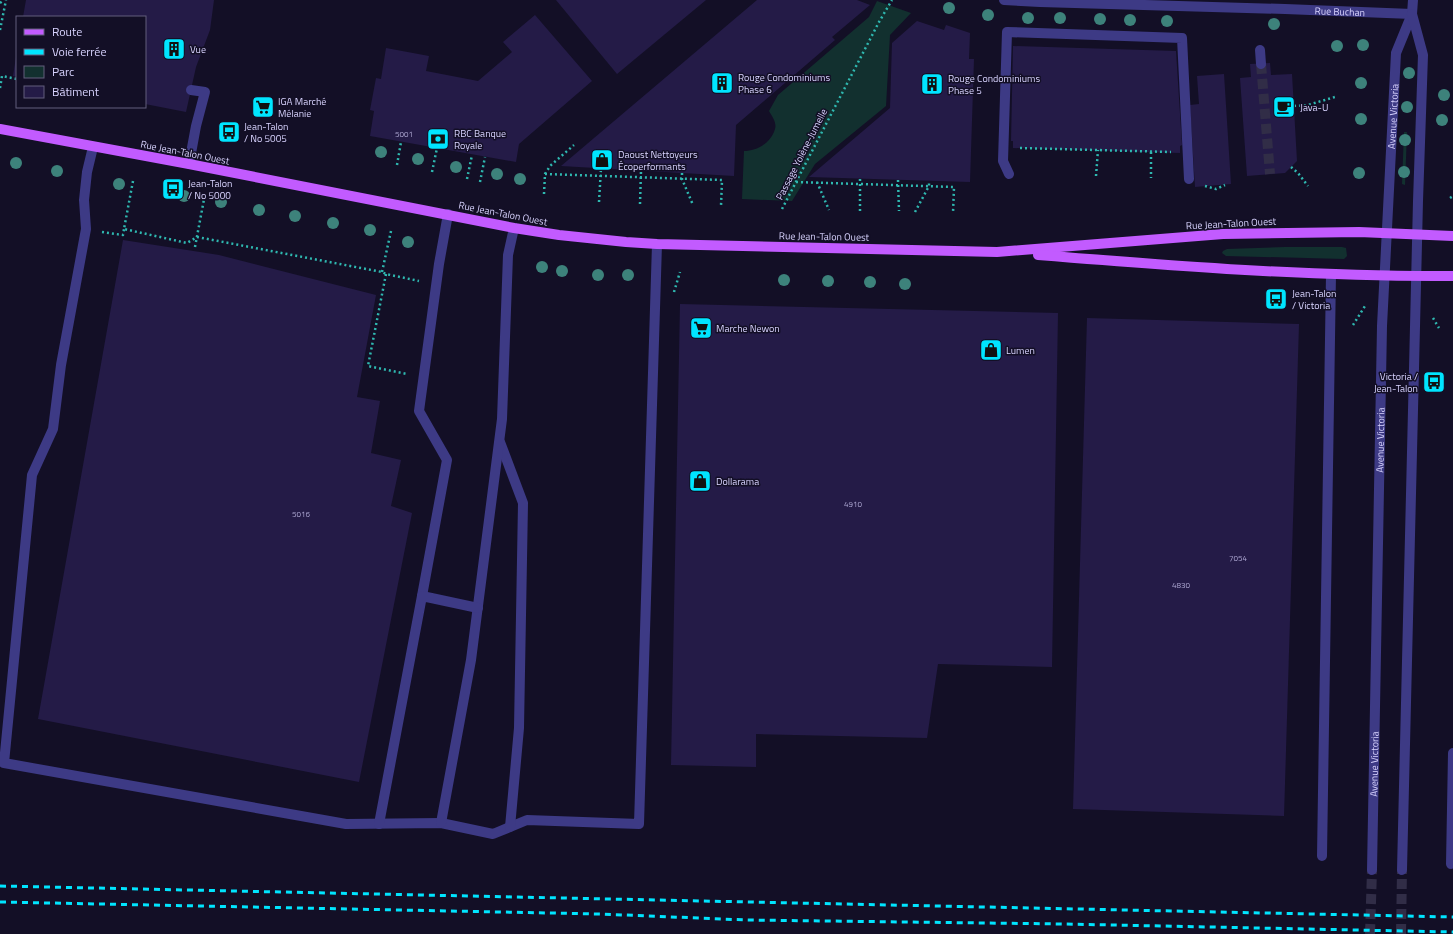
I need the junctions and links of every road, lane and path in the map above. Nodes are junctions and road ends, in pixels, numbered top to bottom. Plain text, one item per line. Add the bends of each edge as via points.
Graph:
1 (5, 0) edge
2 (892, 0) edge
3 (1004, 0) edge
4 (1413, 0) edge
5 (0, 3) edge
6 (1412, 14) junction
7 (0, 30) edge
8 (1260, 50) dead end
9 (1261, 64) tunnel mouth
10 (16, 79) edge
11 (0, 88) edge
12 (191, 90) dead end
13 (1335, 97) dead end
14 (1294, 106) dead end
15 (0, 129) edge
16 (401, 142) dead end
17 (574, 145) dead end
18 (93, 147) junction
19 (437, 148) dead end
20 (1019, 148) dead end
21 (1098, 150) junction
22 (1151, 152) junction
23 (1173, 152) dead end
24 (472, 155) dead end
25 (485, 157) dead end
26 (189, 164) junction
27 (397, 165) dead end
28 (1291, 167) dead end
29 (601, 168) dead end
30 (641, 171) dead end
31 (432, 172) dead end
32 (682, 173) dead end
33 (544, 174) junction
34 (1009, 174) dead end
35 (602, 176) junction
36 (721, 176) dead end
37 (1096, 176) dead end
38 (641, 177) junction
39 (1151, 178) dead end
40 (467, 179) dead end
41 (682, 179) junction
42 (860, 179) dead end
43 (1189, 179) dead end
44 (722, 180) junction
45 (898, 180) dead end
46 (133, 181) dead end
47 (929, 181) dead end
48 (480, 182) dead end
49 (796, 182) junction
50 (818, 182) junction
51 (954, 182) dead end
52 (860, 184) junction
53 (899, 185) junction
54 (1225, 185) dead end
55 (929, 186) junction
56 (1205, 186) dead end
57 (1308, 186) dead end
58 (954, 187) junction
59 (205, 194) dead end
60 (544, 194) dead end
61 (599, 202) dead end
62 (640, 204) dead end
63 (693, 205) dead end
64 (721, 206) dead end
65 (782, 209) dead end
66 (829, 210) dead end
67 (860, 211) dead end
68 (899, 211) dead end
69 (915, 212) dead end
70 (953, 213) dead end
71 (448, 214) junction
72 (514, 228) junction
73 (124, 229) junction
74 (391, 231) dead end
75 (1386, 233) junction
76 (1417, 234) junction
77 (123, 235) dead end
78 (197, 236) junction
79 (1453, 236) edge
80 (656, 244) junction
81 (195, 247) dead end
82 (1010, 252) junction
83 (382, 272) junction
84 (680, 272) dead end
85 (386, 274) junction
86 (1331, 274) junction
87 (1384, 275) junction
88 (1417, 275) junction
89 (399, 276) dead end
90 (1453, 276) edge
91 (672, 297) dead end
92 (423, 377) junction
93 (499, 440) junction
94 (422, 596) junction
95 (478, 608) junction
96 (1453, 753) edge
97 (441, 823) junction
98 (379, 824) junction
99 (510, 827) junction
100 (1322, 856) dead end
101 (1451, 864) dead end
102 (1372, 870) tunnel mouth
103 (1402, 870) tunnel mouth

1 - 5 path
1 - 7 path
2 - 49 path, Passage Yolène-Jumelle
3 - 6 street, Rue Buchan
4 - 6 street, Avenue Victoria
6 - 75 street, Avenue Victoria via 1396,53
6 - 76 street, Avenue Victoria via 1423,54
8 - 9 street
10 - 11 path via 2,76
12 - 26 street via 205,92
13 - 14 path via 1308,105
15 - 18 main road, Rue Jean-Talon Ouest
16 - 27 path
17 - 33 path
18 - 26 main road, Rue Jean-Talon Ouest
18 - 98 street via 84,200 86,229 61,365 53,429 32,475 4,763 346,824
19 - 31 path
20 - 21 path
21 - 22 path
21 - 37 path
22 - 23 path
22 - 39 path
24 - 40 path
25 - 48 path
26 - 71 main road, Rue Jean-Talon Ouest
28 - 57 path
29 - 35 path
30 - 38 path
32 - 41 path
33 - 35 path
33 - 60 path
34 - 43 street via 1003,161 1007,32 1182,38
35 - 38 path
35 - 61 path
36 - 44 path
38 - 41 path
38 - 62 path
41 - 44 path
41 - 63 path
42 - 52 path
44 - 64 path
45 - 53 path
46 - 73 path
47 - 55 path
49 - 50 path
49 - 65 path, Passage Yolène-Jumelle
50 - 52 path
50 - 66 path
51 - 58 path
52 - 53 path
52 - 67 path
53 - 55 path
53 - 68 path
54 - 56 path via 1216,189
55 - 58 path
55 - 69 path
58 - 70 path
59 - 78 path
71 - 72 main road, Rue Jean-Talon Ouest
71 - 92 street
72 - 80 main road, Rue Jean-Talon Ouest
72 - 93 street via 508,255
73 - 77 path
73 - 78 path via 187,243
74 - 83 path
75 - 76 main road, Rue Jean-Talon Ouest
75 - 82 main road, Rue Jean-Talon Ouest via 1224,234
75 - 87 street, Avenue Victoria
76 - 79 main road, Rue Jean-Talon Ouest
76 - 88 street, Avenue Victoria
78 - 81 path
78 - 83 path
80 - 82 main road, Rue Jean-Talon Ouest
80 - 99 street via 639,824 527,820
82 - 86 main road, Rue Jean-Talon Ouest via 1217,269
83 - 85 path
84 - 91 path
85 - 89 path
85 - 92 path via 368,366
86 - 87 main road, Rue Jean-Talon Ouest
86 - 100 street
87 - 88 main road, Rue Jean-Talon Ouest
87 - 102 street, Avenue Victoria
88 - 90 main road, Rue Jean-Talon Ouest
88 - 103 street, Avenue Victoria
92 - 94 street via 418,412 448,460
93 - 95 street
93 - 99 street via 523,503 519,728
94 - 95 street
94 - 98 street
95 - 97 street
96 - 101 street
97 - 98 street
97 - 99 street via 493,834

